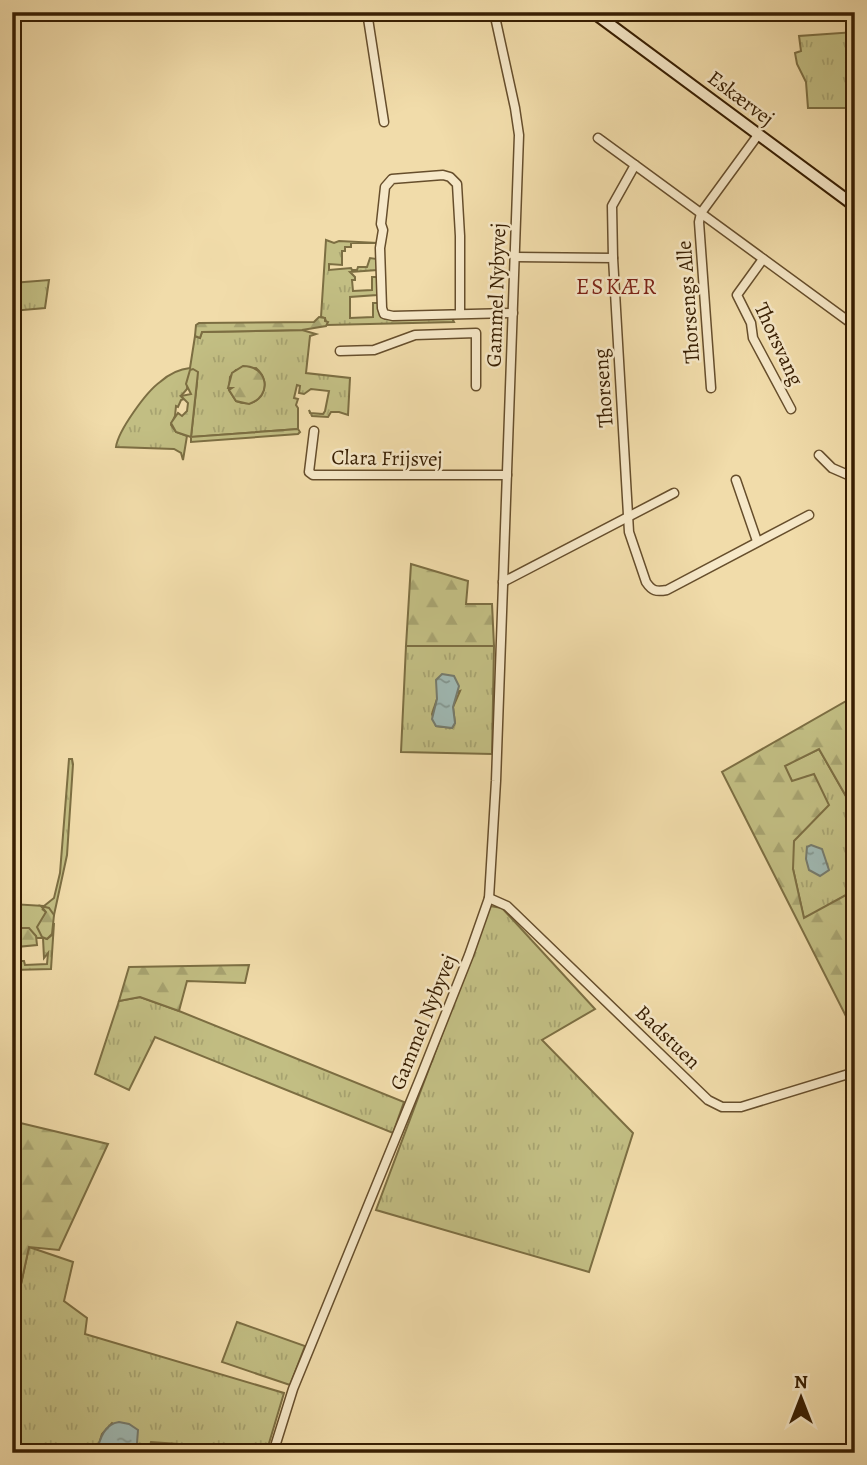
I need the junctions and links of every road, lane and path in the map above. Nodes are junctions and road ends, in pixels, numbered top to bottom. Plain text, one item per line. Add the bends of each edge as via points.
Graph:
1 (367, 12) edge
2 (494, 12) edge
3 (593, 12) edge
4 (608, 16) edge
5 (384, 122) dead end
6 (758, 135) junction
7 (598, 138) dead end
8 (635, 165) junction
9 (855, 206) edge
10 (701, 213) junction
11 (515, 257) junction
12 (613, 258) junction
13 (763, 258) junction
14 (513, 313) junction
15 (459, 314) junction
16 (855, 326) edge
17 (459, 333) junction
18 (340, 351) dead end
19 (476, 386) dead end
20 (711, 388) dead end
21 (791, 410) dead end
22 (314, 431) dead end
23 (820, 455) dead end
24 (507, 475) junction
25 (855, 478) edge
26 (736, 480) dead end
27 (674, 493) dead end
28 (809, 515) dead end
29 (629, 517) junction
30 (757, 541) junction
31 (503, 582) junction
32 (489, 898) junction
33 (855, 1072) edge
34 (274, 1453) edge

1 - 5 street
2 - 11 street, Gammel Nybyvej via 518,122
3 - 4 street, Eskærvej
4 - 6 street, Eskærvej
6 - 9 street, Eskærvej
6 - 10 street
7 - 8 street
8 - 10 street
8 - 12 street, Thorseng via 612,205
10 - 13 street
10 - 20 street, Thorsengs Alle
11 - 12 street
11 - 14 street, Gammel Nybyvej
12 - 29 street, Thorseng
13 - 16 street
13 - 21 street, Thorsvang via 737,295 753,338
14 - 15 street
14 - 24 street, Gammel Nybyvej
15 - 15 street via 393,316 383,312 381,224 385,187 392,179 443,175 457,184
15 - 17 street
17 - 18 street via 415,335 374,350
17 - 19 street via 476,333
22 - 24 street, Clara Frijsvej via 309,471 313,475
23 - 25 street via 832,468
24 - 31 street, Gammel Nybyvej
26 - 30 street
27 - 29 street
28 - 30 street
29 - 30 street, Thorseng via 629,532 646,582 658,592
29 - 31 street
31 - 32 street, Gammel Nybyvej
32 - 33 street, Badstuen via 507,906 708,1100 722,1107 741,1107
32 - 34 street, Gammel Nybyvej via 293,1389

